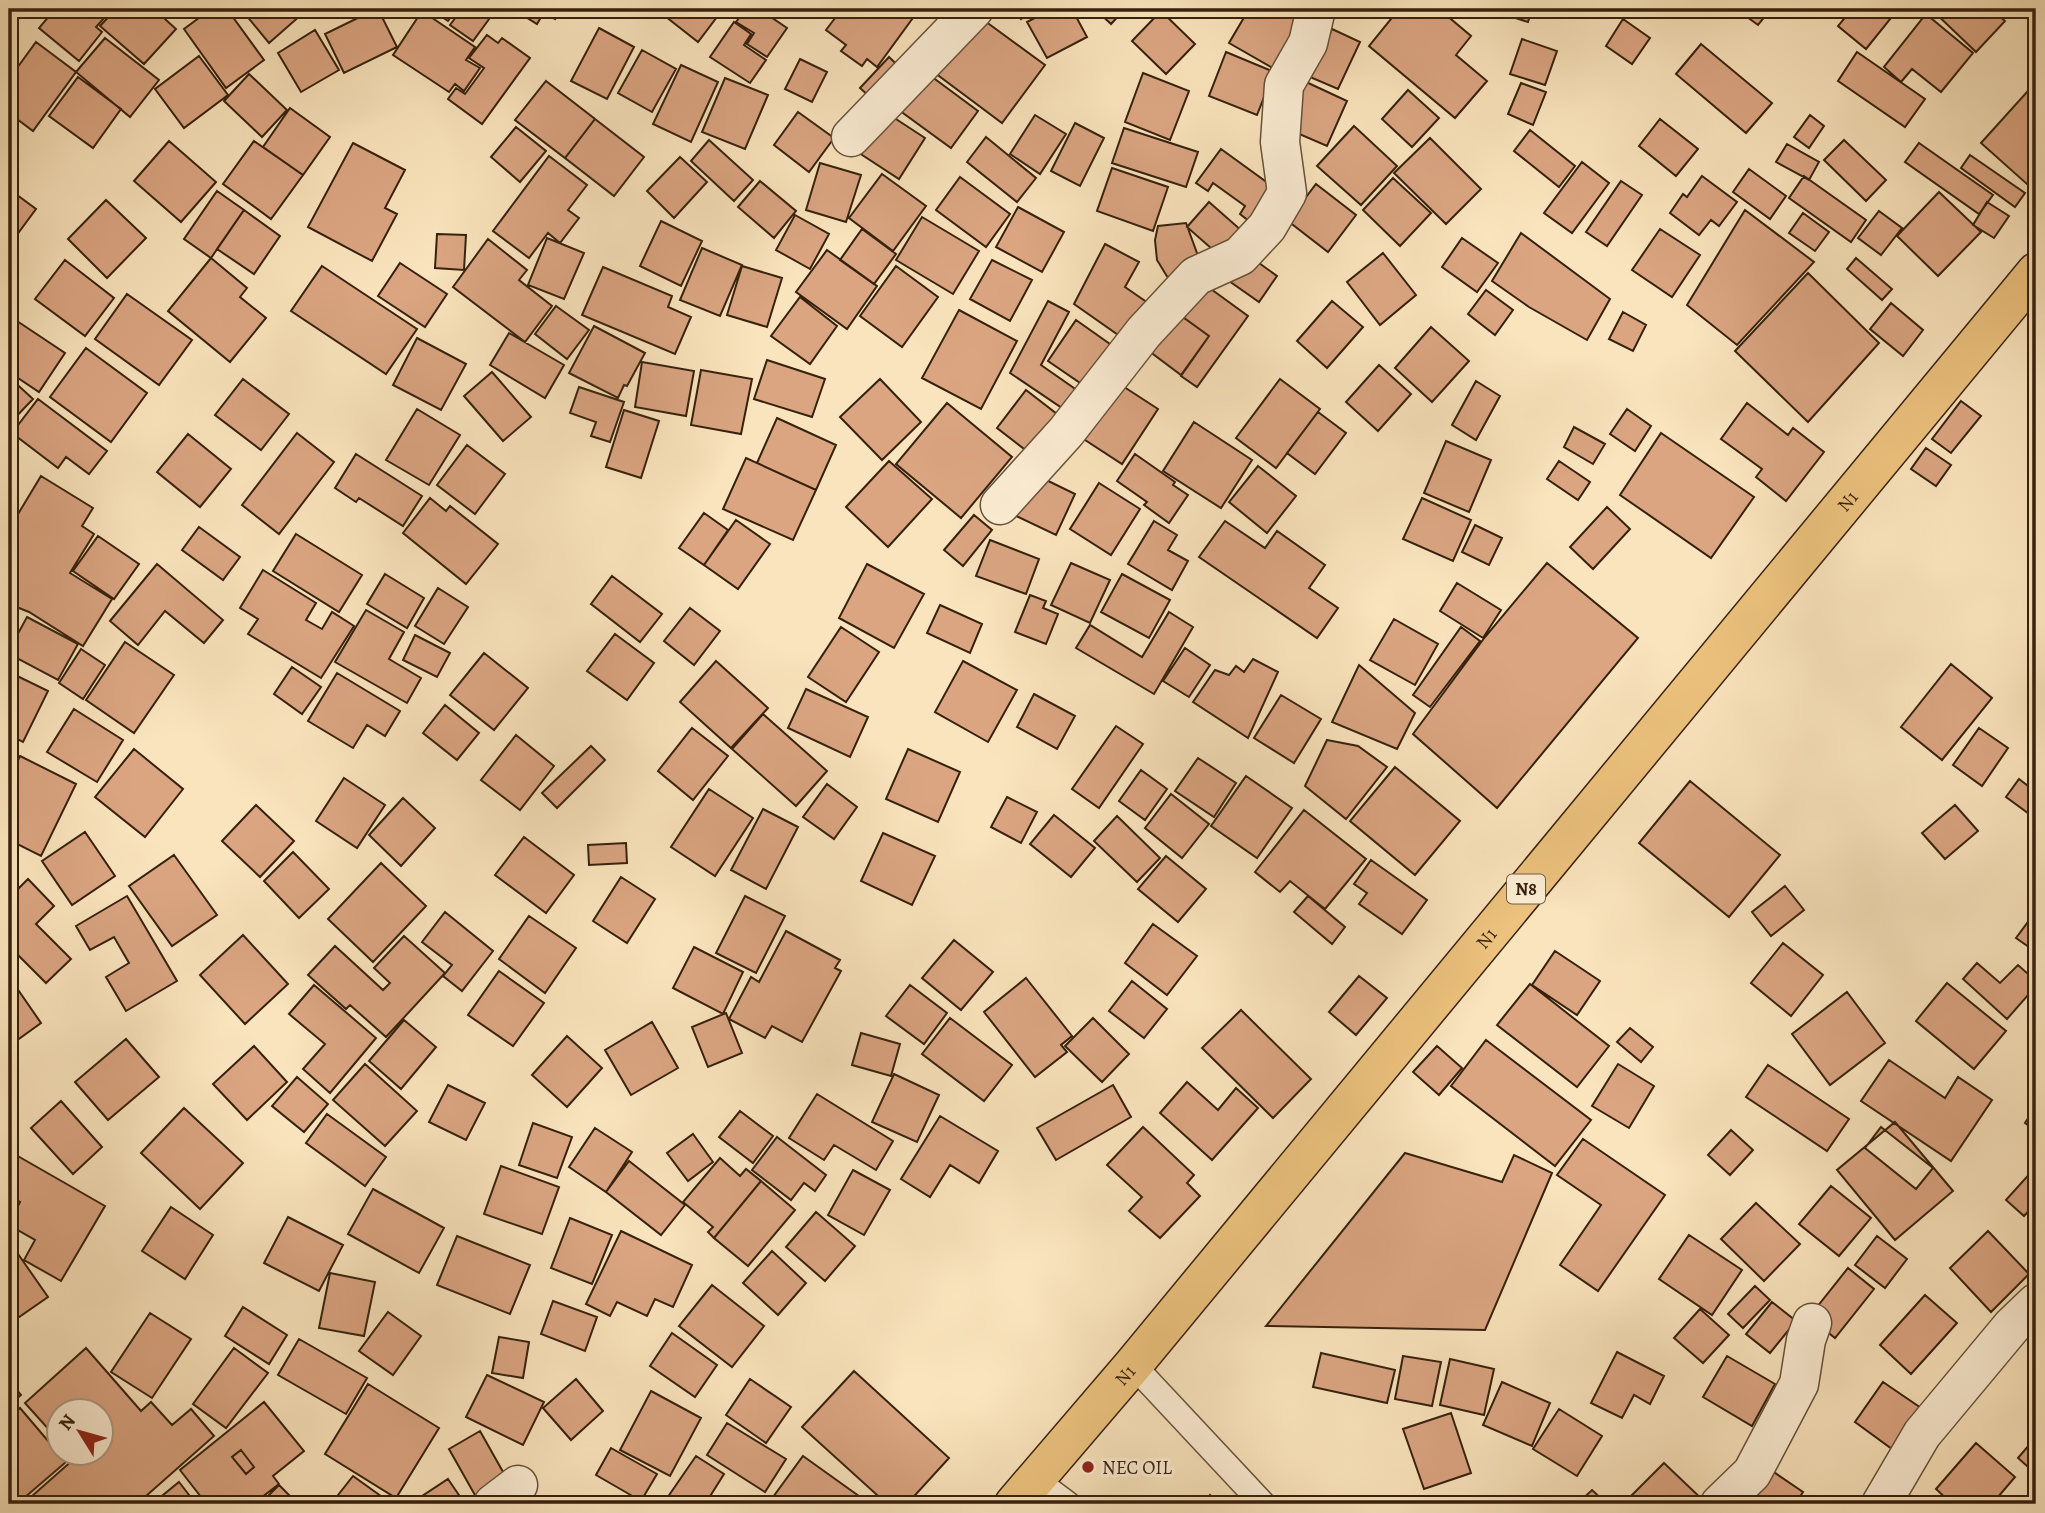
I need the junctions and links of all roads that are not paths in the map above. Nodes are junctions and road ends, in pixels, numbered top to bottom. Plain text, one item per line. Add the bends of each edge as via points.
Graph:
1 (974, 9) edge
2 (1316, 9) edge
3 (851, 137) dead end
4 (2036, 272) edge
5 (1000, 505) dead end
6 (2036, 1303) edge
7 (1812, 1323) dead end
8 (1133, 1365) junction
9 (1025, 1492) edge
10 (1068, 1504) edge
11 (1263, 1504) edge
12 (1720, 1504) edge
13 (1881, 1504) edge

1 - 3 street
2 - 5 street via 1308,43 1284,85 1280,142 1287,193 1267,228 1240,256 1196,276
4 - 8 highway, N1 / N8
6 - 13 street via 2012,1325 1922,1434
7 - 12 street via 1799,1384 1752,1473
8 - 9 highway, N1 / N8
8 - 11 lane
9 - 10 lane

